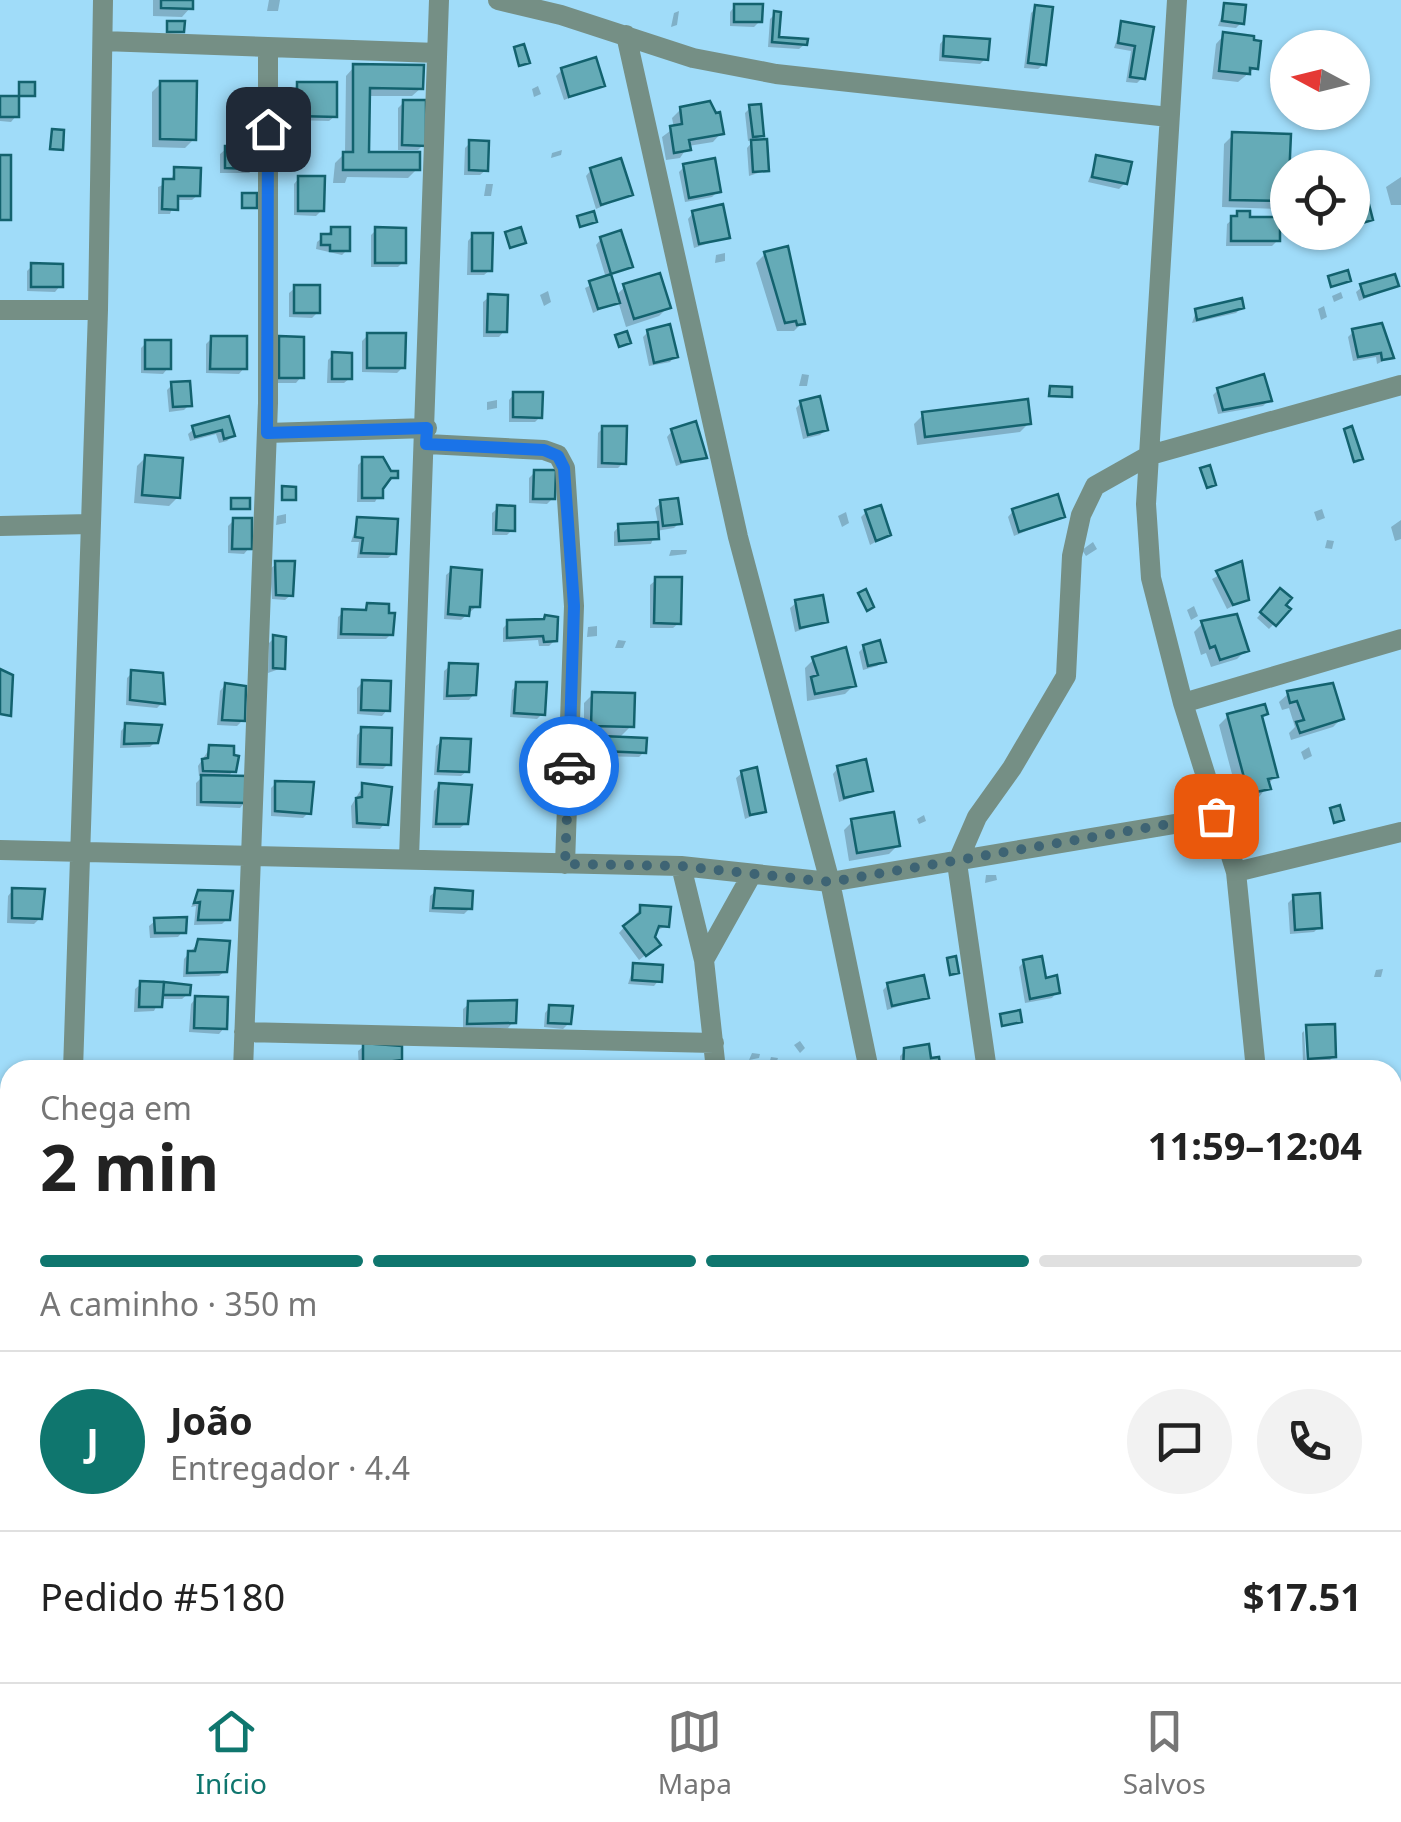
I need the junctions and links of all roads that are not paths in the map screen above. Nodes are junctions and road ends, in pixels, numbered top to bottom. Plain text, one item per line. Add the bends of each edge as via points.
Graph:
1 (102, 0) edge
2 (439, 0) edge
3 (498, 0) edge
4 (1177, 0) edge
5 (626, 35) junction
6 (103, 41) junction
7 (268, 50) junction
8 (437, 53) junction
9 (1169, 117) junction
10 (0, 310) edge
11 (98, 310) junction
12 (1401, 385) edge
13 (267, 433) junction
14 (427, 436) junction
15 (1150, 456) junction
16 (90, 524) junction
17 (0, 526) edge
18 (1401, 639) edge
19 (1183, 703) junction
20 (1216, 816) junction
21 (1401, 832) edge
22 (0, 850) edge
23 (80, 852) junction
24 (253, 855) junction
25 (409, 858) junction
26 (957, 863) junction
27 (565, 864) junction
28 (680, 866) junction
29 (1236, 872) junction
30 (752, 874) junction
31 (830, 882) junction
32 (704, 960) junction
33 (244, 1032) junction
34 (714, 1043) junction
35 (73, 1060) edge
36 (243, 1060) edge
37 (715, 1060) edge
38 (867, 1060) edge
39 (986, 1060) edge
40 (1255, 1060) edge

1 - 6 street
2 - 8 street
3 - 5 street
4 - 9 street
5 - 9 street via 693,58 776,74
5 - 31 street via 738,537
6 - 7 street
6 - 11 street
7 - 8 street
7 - 13 street
8 - 14 street
9 - 15 street
10 - 11 street
11 - 16 street
12 - 15 street
13 - 14 street
13 - 24 street
14 - 25 street
14 - 27 street via 544,450 564,468 574,606
15 - 19 street via 1151,578
15 - 26 street via 1096,486 1081,515 1072,556 1066,676 977,817
16 - 17 street
16 - 23 street
18 - 19 street
19 - 20 street
20 - 26 street
20 - 29 street
21 - 29 street
22 - 23 street
23 - 24 street
23 - 35 street
24 - 25 street
24 - 33 street
25 - 27 street
26 - 31 street
26 - 39 street
27 - 28 street
28 - 30 street
28 - 32 street
29 - 40 street
30 - 31 street
30 - 32 street
31 - 38 street
32 - 34 street
33 - 34 street
33 - 36 street
34 - 37 street

